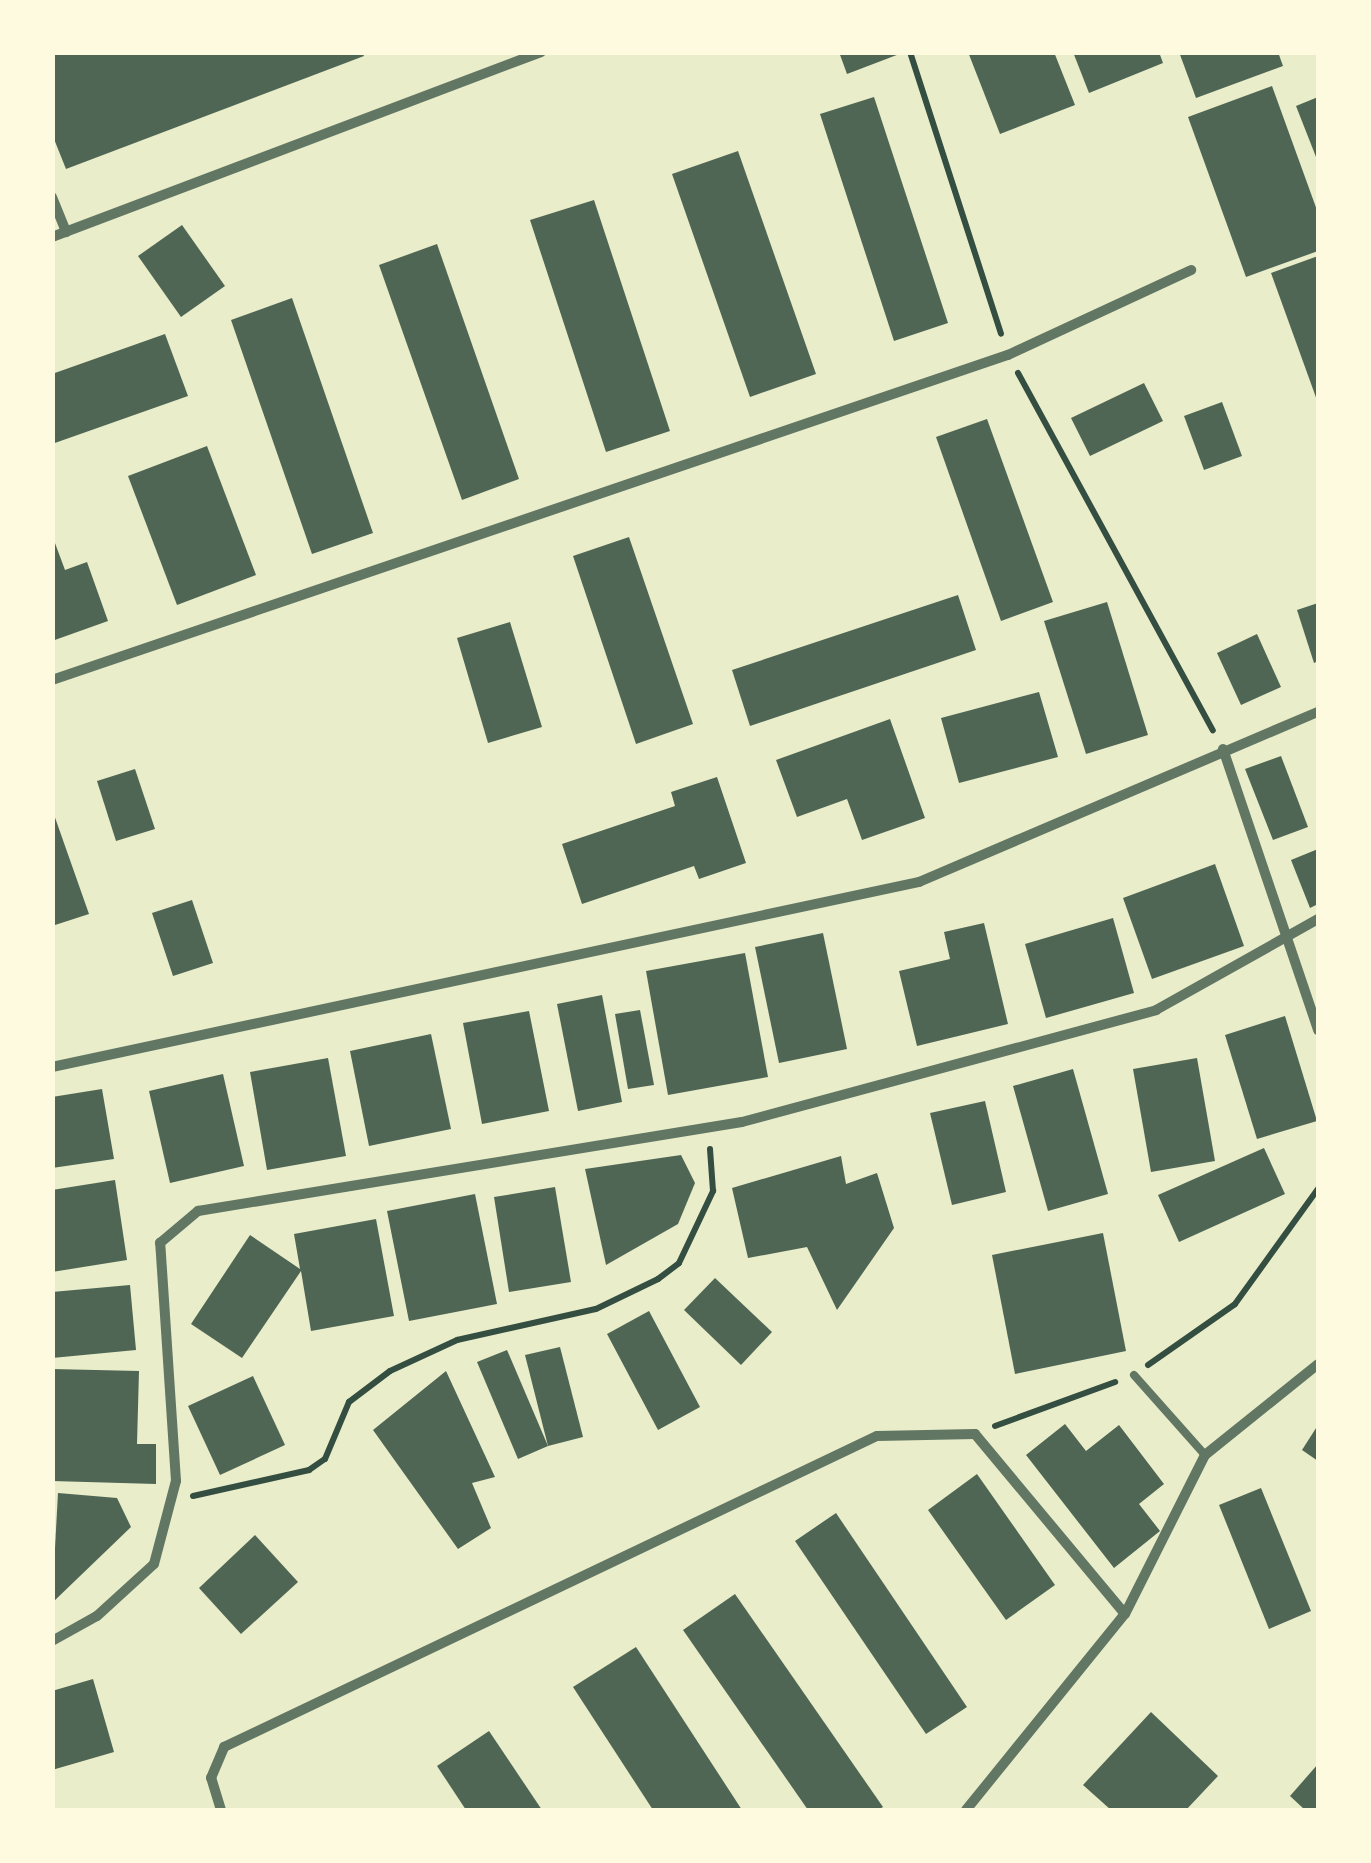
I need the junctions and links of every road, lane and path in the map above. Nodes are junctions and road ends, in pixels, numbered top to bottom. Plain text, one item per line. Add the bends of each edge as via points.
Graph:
1 (541, 52) edge
2 (910, 52) edge
3 (52, 197) edge
4 (66, 232) junction
5 (52, 237) edge
6 (1190, 270) dead end
7 (1008, 355) junction
8 (52, 680) edge
9 (1318, 712) edge
10 (1223, 749) junction
11 (1318, 919) edge
12 (1285, 938) junction
13 (1318, 1030) edge
14 (52, 1067) edge
15 (708, 1128) junction
16 (1318, 1189) edge
17 (1318, 1364) edge
18 (1134, 1376) junction
19 (975, 1434) junction
20 (1205, 1455) junction
21 (172, 1497) junction
22 (1125, 1614) junction
23 (52, 1641) edge
24 (221, 1810) edge
25 (966, 1810) edge

1 - 4 street
2 - 7 path
3 - 4 street
4 - 5 street
6 - 7 street
7 - 8 street
7 - 10 path
9 - 10 street
10 - 12 street
10 - 14 street via 919,882
11 - 12 street
12 - 13 street
12 - 15 street via 1156,1010
15 - 21 path via 713,1190 679,1263 658,1279 596,1309 457,1340 390,1371 348,1402 326,1459 308,1470
15 - 21 street via 198,1211 160,1243
16 - 18 path via 1235,1304
17 - 20 street
18 - 19 path
18 - 20 lane
19 - 22 street
19 - 24 street via 877,1436 224,1746 211,1778
20 - 22 street
21 - 23 street via 154,1564 97,1616
22 - 25 street

